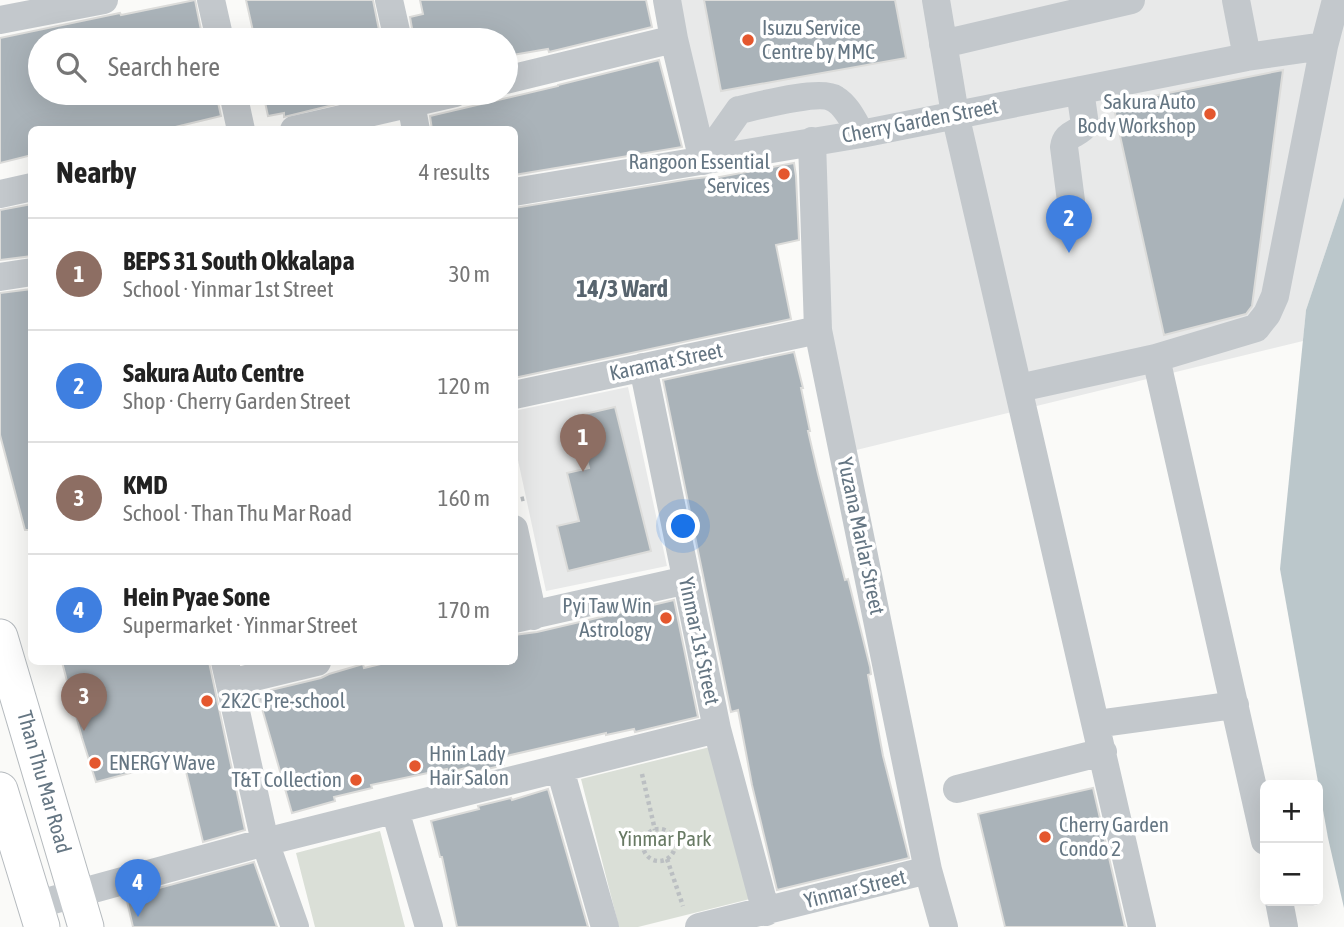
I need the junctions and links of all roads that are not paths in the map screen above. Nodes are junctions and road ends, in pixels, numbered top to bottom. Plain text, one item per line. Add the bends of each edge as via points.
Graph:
1 (104, 0) edge
2 (211, 0) edge
3 (389, 0) edge
4 (667, 0) edge
5 (936, 0) edge
6 (1131, 0) edge
7 (1236, 0) edge
8 (1336, 0) edge
9 (51, 5) edge
10 (0, 20) edge
11 (217, 28) edge
12 (395, 28) edge
13 (674, 39) junction
14 (943, 44) junction
15 (1324, 46) junction
16 (1247, 57) junction
17 (518, 77) edge
18 (1080, 90) junction
19 (236, 105) edge
20 (412, 109) edge
21 (955, 114) junction
22 (240, 126) edge
23 (316, 126) edge
24 (861, 134) junction
25 (812, 141) junction
26 (703, 161) junction
27 (28, 188) edge
28 (518, 191) edge
29 (0, 194) edge
30 (1071, 201) dead end
31 (28, 273) edge
32 (0, 277) edge
33 (818, 330) junction
34 (1156, 358) junction
35 (643, 367) junction
36 (1019, 388) junction
37 (518, 394) edge
38 (518, 565) edge
39 (687, 580) junction
40 (524, 618) edge
41 (0, 637) edge
42 (290, 665) edge
43 (227, 672) edge
44 (1235, 705) junction
45 (1096, 724) junction
46 (717, 730) junction
47 (1103, 751) junction
48 (559, 769) junction
49 (957, 789) dead end
50 (0, 790) edge
51 (395, 810) junction
52 (1260, 818) edge
53 (265, 842) junction
54 (928, 870) junction
55 (76, 894) junction
56 (1280, 906) edge
57 (766, 912) junction
58 (38, 916) edge
59 (692, 921) edge
60 (86, 927) edge
61 (295, 927) edge
62 (429, 927) edge
63 (605, 927) edge
64 (944, 927) edge
65 (1142, 927) edge
66 (1284, 927) edge

1 - 9 street
2 - 11 street
3 - 12 street
4 - 13 street
5 - 14 street
6 - 14 street
7 - 16 street
8 - 15 street
9 - 10 street
13 - 17 street
13 - 26 street
14 - 21 street
15 - 16 street, Cherry Garden Street
15 - 34 street via 1275,296 1267,314 1256,328
16 - 18 street, Cherry Garden Street
18 - 21 street, Cherry Garden Street
18 - 30 street via 1085,125 1065,140
19 - 22 street
20 - 23 street
21 - 24 street, Cherry Garden Street
21 - 36 street
24 - 25 street, Cherry Garden Street
24 - 26 street via 848,111 828,95 779,101 739,110
25 - 26 street, Cherry Garden Street
25 - 33 street, Yuzana Marlar Street
26 - 28 street, Cherry Garden Street
27 - 29 street
31 - 32 street
33 - 35 street, Karamat Street
33 - 54 street, Yuzana Marlar Street
34 - 36 street
34 - 44 street
35 - 37 street, Karamat Street
35 - 39 street, Yinmar 1st Street
36 - 45 street
38 - 40 street
39 - 40 street
39 - 46 street, Yinmar 1st Street
41 - 55 main road, Than Thu Mar Road
42 - 43 street
43 - 53 street
44 - 45 street
44 - 52 street
45 - 47 street
46 - 48 street
46 - 57 street, Yinmar 1st Street
47 - 49 street
47 - 65 street
48 - 51 street
48 - 63 street
50 - 58 main road, Than Thu Mar Road
51 - 53 street
51 - 62 street
53 - 55 street
53 - 61 street
54 - 57 street, Yinmar Street
54 - 64 street, Yuzana Marlar Street
55 - 58 street
55 - 60 main road, Than Thu Mar Road
56 - 66 street
57 - 59 street, Yinmar Street

